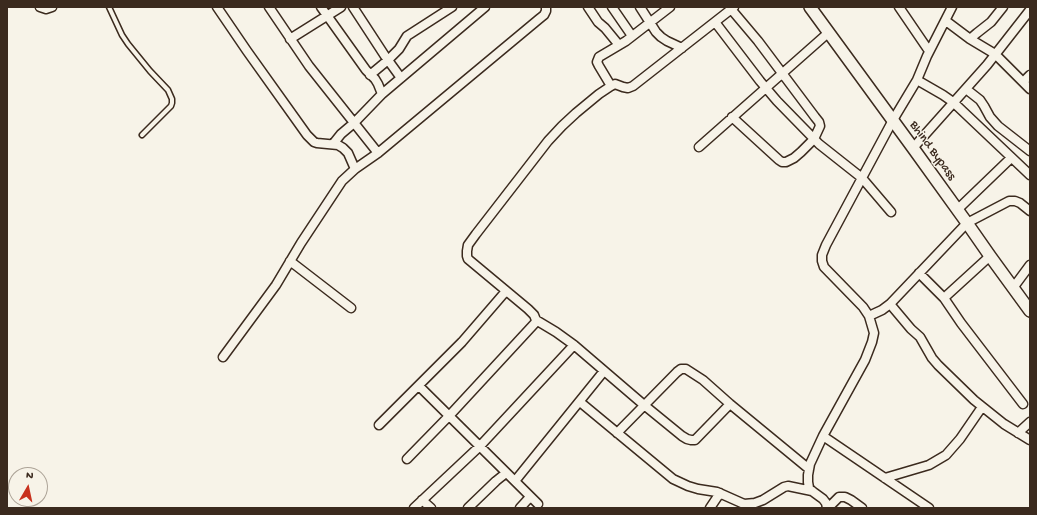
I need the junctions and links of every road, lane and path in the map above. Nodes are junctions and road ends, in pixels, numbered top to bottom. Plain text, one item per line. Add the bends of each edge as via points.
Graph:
1 (40, 7) edge
2 (52, 7) edge
3 (109, 7) edge
4 (217, 7) edge
5 (269, 7) edge
6 (321, 7) edge
7 (341, 7) edge
8 (353, 7) edge
9 (452, 7) edge
10 (485, 7) edge
11 (546, 7) edge
12 (588, 7) edge
13 (612, 7) edge
14 (640, 7) edge
15 (670, 7) edge
16 (810, 7) edge
17 (952, 7) edge
18 (1003, 7) edge
19 (733, 8) edge
20 (902, 8) edge
21 (1030, 10) edge
22 (327, 16) junction
23 (946, 21) junction
24 (650, 22) junction
25 (715, 22) junction
26 (828, 33) junction
27 (632, 36) junction
28 (290, 39) junction
29 (970, 39) junction
30 (619, 45) junction
31 (682, 48) junction
32 (929, 51) junction
33 (995, 54) junction
34 (388, 60) junction
35 (782, 73) junction
36 (370, 75) junction
37 (1030, 75) edge
38 (401, 78) junction
39 (917, 80) junction
40 (1023, 82) junction
41 (611, 86) junction
42 (766, 88) junction
43 (966, 89) junction
44 (1030, 89) edge
45 (382, 94) junction
46 (953, 102) junction
47 (732, 117) junction
48 (893, 120) junction
49 (354, 123) junction
50 (142, 135) dead end
51 (814, 139) junction
52 (333, 144) junction
53 (699, 147) dead end
54 (913, 148) junction
55 (1030, 151) edge
56 (378, 153) junction
57 (1011, 158) junction
58 (355, 169) junction
59 (1030, 175) edge
60 (862, 178) junction
61 (957, 210) junction
62 (1030, 211) edge
63 (891, 212) dead end
64 (967, 223) junction
65 (990, 256) junction
66 (290, 261) junction
67 (1030, 266) edge
68 (919, 273) junction
69 (1013, 288) junction
70 (506, 291) junction
71 (944, 298) junction
72 (890, 304) junction
73 (351, 308) dead end
74 (1030, 311) edge
75 (869, 316) junction
76 (536, 320) junction
77 (574, 345) junction
78 (223, 357) dead end
79 (604, 372) junction
80 (419, 386) junction
81 (580, 402) junction
82 (730, 404) junction
83 (1024, 404) dead end
84 (644, 405) junction
85 (982, 407) junction
86 (449, 416) junction
87 (1030, 422) edge
88 (379, 425) dead end
89 (617, 432) junction
90 (1018, 433) junction
91 (823, 436) junction
92 (1030, 440) edge
93 (480, 446) junction
94 (407, 459) dead end
95 (809, 469) junction
96 (506, 473) junction
97 (885, 478) junction
98 (515, 481) junction
99 (812, 491) junction
100 (720, 493) junction
101 (530, 497) junction
102 (422, 500) junction
103 (538, 504) dead end
104 (414, 508) edge
105 (431, 508) edge
106 (468, 508) edge
107 (520, 508) edge
108 (710, 508) edge
109 (827, 508) edge
110 (862, 508) edge
111 (928, 508) edge

1 - 2 street
3 - 50 lane via 128,44 168,90 172,99 170,106
4 - 52 street via 307,135 317,144
5 - 28 street
6 - 22 street
7 - 22 street
8 - 34 street
9 - 34 street via 407,36
10 - 38 street
11 - 56 street via 544,15
12 - 30 street
13 - 27 street
14 - 24 street
15 - 24 street
16 - 26 street, Bhind Bypass
17 - 23 street
18 - 29 street via 991,22
19 - 25 street
19 - 35 street
20 - 32 street
21 - 33 street
22 - 28 street
22 - 36 street
23 - 29 street
23 - 32 street
24 - 27 street
24 - 31 street via 661,37
25 - 31 street
25 - 42 street
26 - 35 street
26 - 48 street, Bhind Bypass
27 - 30 street
28 - 49 street
29 - 33 street
30 - 41 street via 597,60
31 - 41 street via 633,86
32 - 39 street
33 - 40 street
33 - 43 street
34 - 36 street
34 - 38 street
35 - 42 street
35 - 51 street via 819,122 820,126
36 - 45 street
37 - 40 street
38 - 45 street
39 - 46 street
39 - 48 street
40 - 44 street
41 - 70 street via 576,113 555,134 468,245 468,260
42 - 47 street
42 - 51 street
43 - 46 street
43 - 55 street via 980,100 998,126
45 - 49 street
46 - 54 street
46 - 57 street
47 - 51 street via 782,162 794,158
47 - 53 street
48 - 54 street, Bhind Bypass
48 - 60 street
49 - 52 street
49 - 56 street
51 - 60 street
52 - 58 street via 348,153
54 - 61 street, Bhind Bypass
56 - 58 street
57 - 59 street
57 - 61 street
58 - 66 street via 337,187
60 - 63 street
60 - 75 street via 826,245 822,261 824,267
61 - 64 street, Bhind Bypass
62 - 64 street via 1020,203 1009,200
64 - 65 street, Bhind Bypass
64 - 68 street
65 - 69 street, Bhind Bypass
65 - 71 street
66 - 73 street
66 - 78 street via 276,285
67 - 69 street
68 - 71 street
68 - 72 street
69 - 74 street, Bhind Bypass
70 - 76 street via 528,309
70 - 80 street
71 - 83 street
72 - 75 street
72 - 85 street via 920,337 938,365
75 - 91 street via 874,333 869,351
76 - 77 street
76 - 86 street
77 - 79 street
77 - 93 street
79 - 81 street
79 - 84 street
80 - 86 street
80 - 88 street
81 - 89 street
81 - 98 street
82 - 84 street via 695,374 681,369
82 - 84 street via 695,440 682,436
82 - 95 street
84 - 89 street
85 - 90 street
85 - 97 street via 946,455 929,465
86 - 93 street
86 - 94 street
87 - 90 street
89 - 100 street via 674,479 688,486
90 - 92 street
91 - 95 street
91 - 97 street
93 - 96 street
93 - 102 street
95 - 99 street via 808,482
96 - 98 street
96 - 106 street
97 - 111 street
98 - 101 street
99 - 100 street via 788,486 763,500 744,504
99 - 109 street via 823,499
100 - 108 street
101 - 103 street
101 - 107 street
102 - 104 street
102 - 105 street
109 - 110 street via 839,497 845,497

